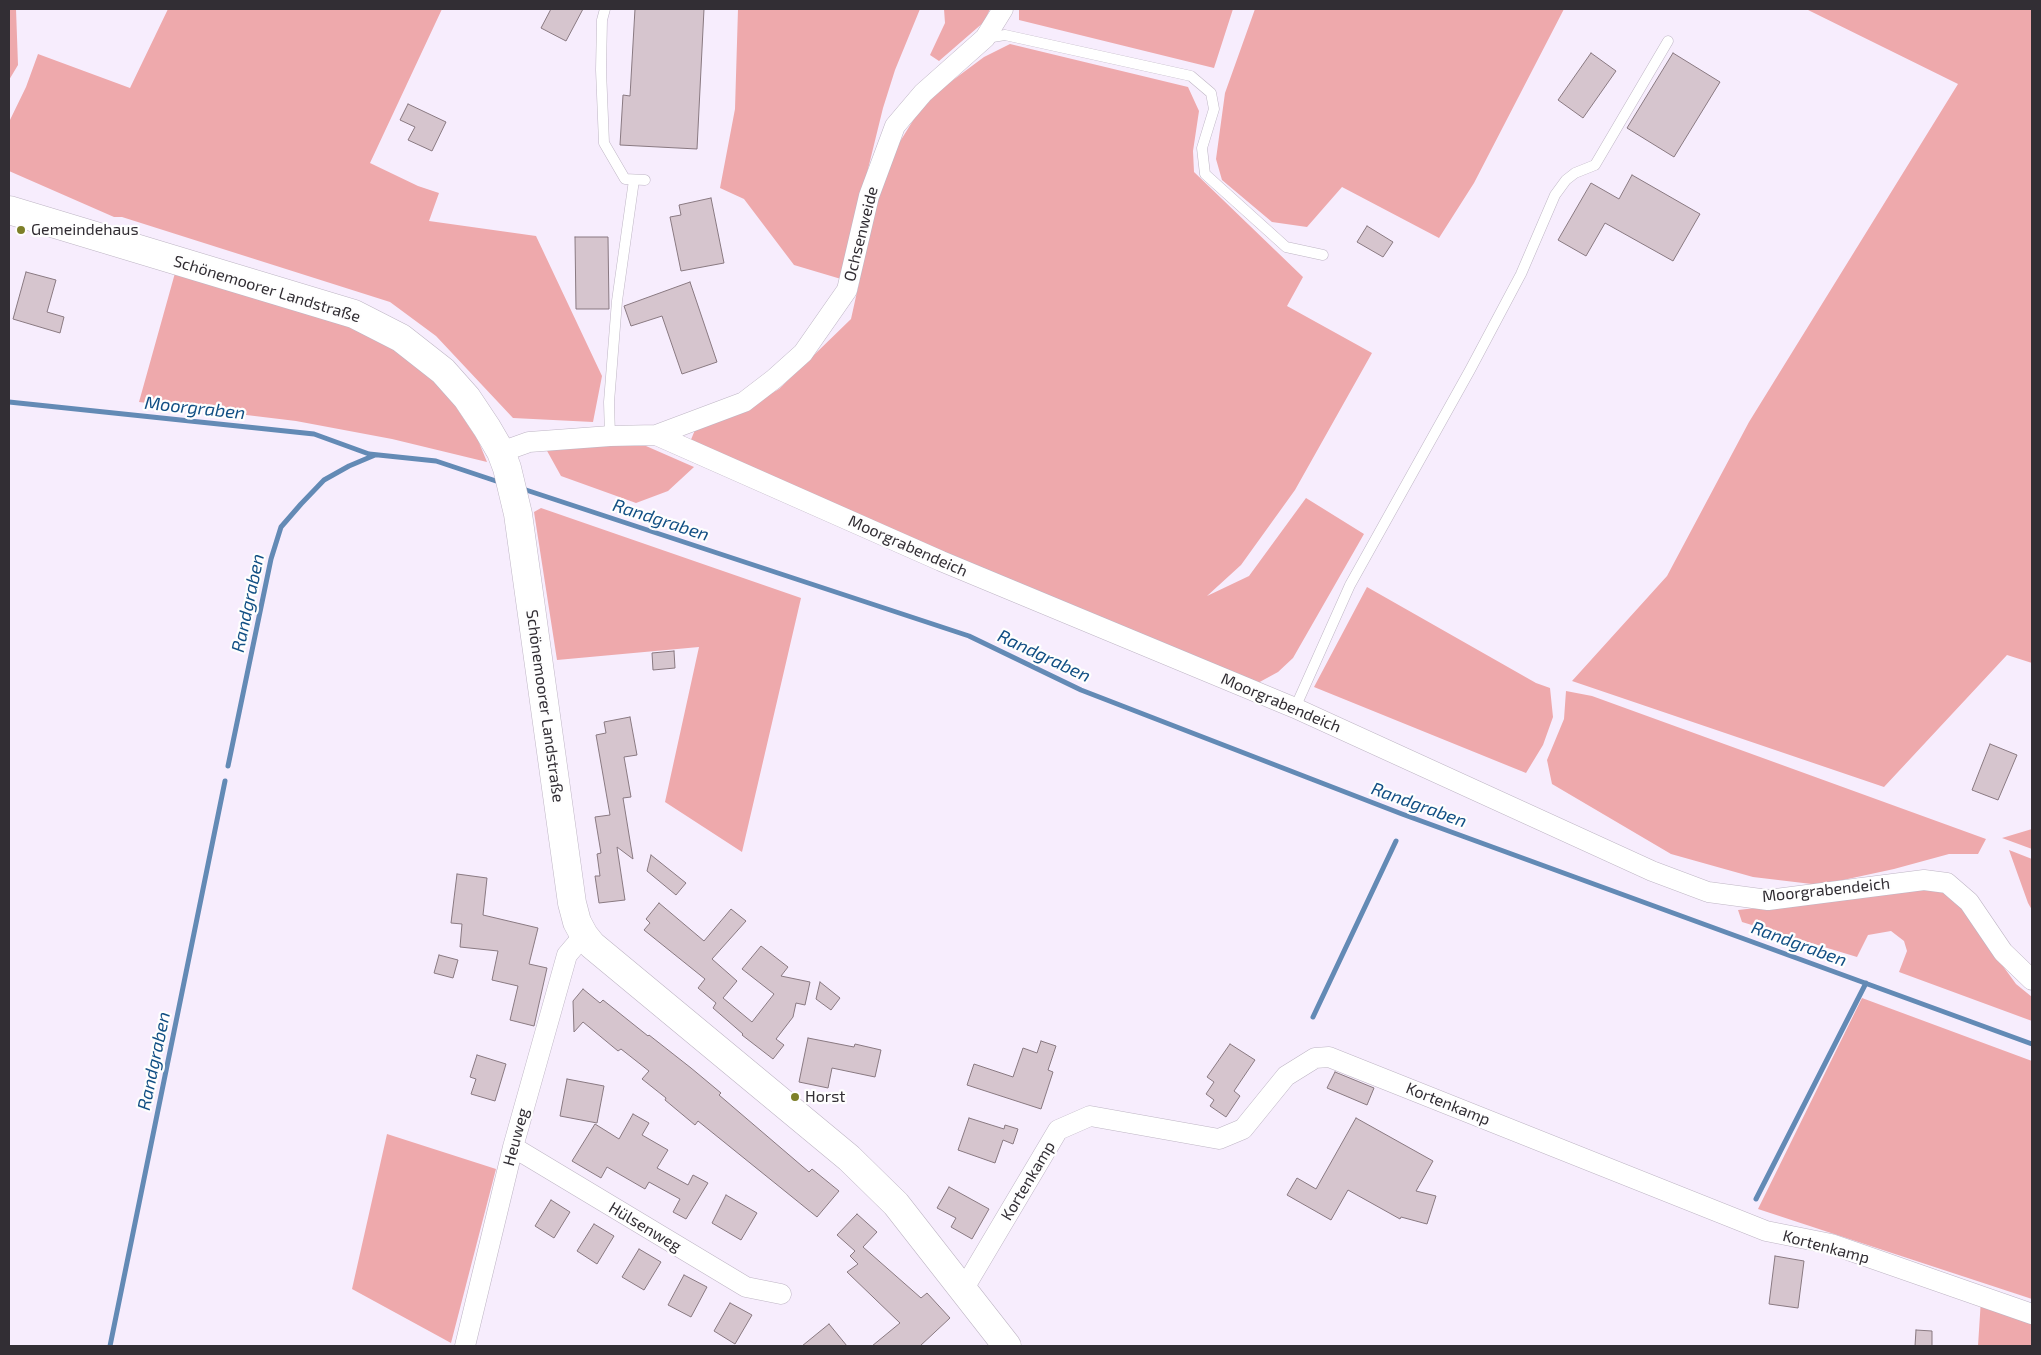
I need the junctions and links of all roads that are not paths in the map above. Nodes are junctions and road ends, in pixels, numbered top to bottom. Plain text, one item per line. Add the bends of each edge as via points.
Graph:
1 (605, 9) edge
2 (1003, 9) edge
3 (985, 38) junction
4 (1668, 41) dead end
5 (634, 180) junction
6 (645, 180) dead end
7 (9, 210) edge
8 (1324, 255) dead end
9 (656, 435) junction
10 (610, 436) junction
11 (504, 460) junction
12 (1295, 708) junction
13 (584, 935) junction
14 (2032, 980) edge
15 (512, 1147) junction
16 (963, 1290) junction
17 (782, 1294) dead end
18 (2032, 1314) edge
19 (465, 1346) edge
20 (1007, 1346) edge

1 - 5 lane via 601,70 604,143 625,179
2 - 3 street, Ochsenweide
3 - 8 lane via 1005,35 1191,76 1211,93 1214,109 1202,148 1205,174 1286,247
3 - 9 street, Ochsenweide via 924,93 895,126 869,196 847,290 803,353 744,402
4 - 12 lane via 1596,165 1575,173 1555,195 1521,274 1350,585
5 - 6 lane
5 - 10 lane via 617,301 608,402
7 - 11 street, Schönemoorer Landstraße via 354,314 401,338 444,371 472,406
9 - 10 street, Moorgrabendeich
9 - 12 street, Moorgrabendeich via 941,561
10 - 11 street, Moorgrabendeich via 529,442
11 - 13 street, Schönemoorer Landstraße via 518,514 572,903
12 - 14 street, Moorgrabendeich via 1652,871 1708,892 1768,900 1924,880 1947,883 1968,902 2003,952
13 - 15 street, Heuweg via 567,955
13 - 16 street, Schönemoorer Landstraße via 592,945 849,1158 896,1204
15 - 17 street, Hülsenweg via 746,1287
15 - 19 street, Heuweg
16 - 18 street, Kortenkamp via 1058,1130 1090,1116 1218,1139 1243,1129 1286,1076 1315,1058 1329,1057 1766,1231 1831,1244
16 - 20 street, Schönemoorer Landstraße

